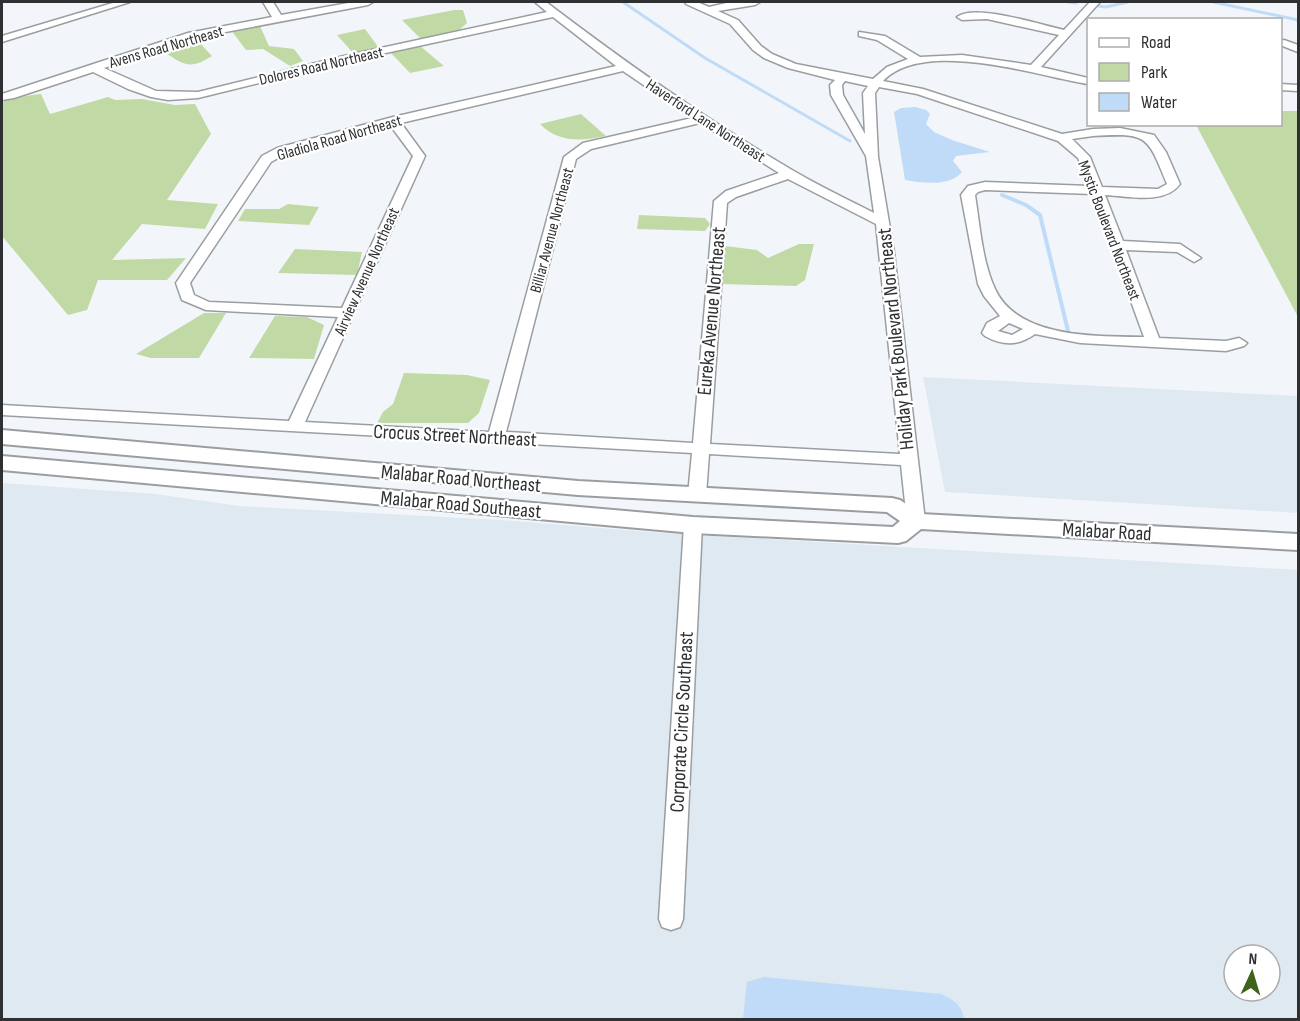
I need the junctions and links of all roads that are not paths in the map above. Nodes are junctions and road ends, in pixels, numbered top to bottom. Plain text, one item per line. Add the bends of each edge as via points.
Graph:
1 (125, 2) edge
2 (268, 2) edge
3 (368, 2) edge
4 (540, 2) edge
5 (690, 2) edge
6 (755, 2) edge
7 (1095, 2) edge
8 (708, 10) junction
9 (554, 14) junction
10 (962, 17) dead end
11 (278, 18) junction
12 (1064, 33) junction
13 (862, 34) dead end
14 (2, 39) edge
15 (1284, 43) dead end
16 (1299, 49) edge
17 (919, 62) junction
18 (1013, 65) junction
19 (625, 67) junction
20 (94, 68) junction
21 (1032, 70) junction
22 (1055, 74) junction
23 (842, 78) junction
24 (1087, 81) edge
25 (876, 83) junction
26 (1282, 87) edge
27 (1299, 88) edge
28 (2, 97) edge
29 (702, 119) junction
30 (393, 121) junction
31 (1062, 138) junction
32 (872, 157) junction
33 (789, 174) junction
34 (1096, 191) junction
35 (882, 222) junction
36 (1117, 245) junction
37 (1194, 258) dead end
38 (348, 313) junction
39 (1010, 316) junction
40 (1034, 328) junction
41 (1153, 342) junction
42 (1239, 343) dead end
43 (2, 410) edge
44 (295, 426) junction
45 (2, 437) edge
46 (496, 437) junction
47 (699, 450) junction
48 (909, 460) junction
49 (2, 463) edge
50 (599, 489) junction
51 (697, 495) junction
52 (531, 511) junction
53 (916, 521) junction
54 (693, 525) junction
55 (1299, 542) edge
56 (671, 919) dead end

1 - 14 street
2 - 11 street
3 - 11 street, Avens Road Northeast
4 - 9 street, Haverford Lane Northeast
5 - 8 street
6 - 8 street
7 - 12 street
8 - 23 street via 734,22 768,56
9 - 19 street, Haverford Lane Northeast
9 - 20 street, Dolores Road Northeast via 174,99 152,96
10 - 12 street via 987,16
11 - 20 street, Avens Road Northeast via 169,42
12 - 21 street
13 - 17 street via 881,38
15 - 16 street
17 - 18 street via 946,58
17 - 25 street via 892,69
18 - 21 street
18 - 22 street via 1024,79
19 - 29 street, Haverford Lane Northeast
19 - 30 street, Gladiola Road Northeast
20 - 28 street, Avens Road Northeast
21 - 22 street
22 - 24 street
23 - 25 street
23 - 32 street, Holiday Park Boulevard Northeast via 836,85 837,95
25 - 31 street, Mystic Boulevard Northeast via 919,91
25 - 32 street, Holiday Park Boulevard Northeast via 869,93
26 - 27 street
29 - 33 street, Haverford Lane Northeast
29 - 46 street, Billiar Avenue Northeast via 587,146 570,157
30 - 38 street, Airview Avenue Northeast via 418,156
30 - 38 street, Gladiola Road Northeast via 281,151 266,159 183,283 187,297 206,306
31 - 34 street, Mystic Boulevard Northeast via 1080,152
31 - 34 street via 1088,132 1150,138 1174,184 1160,193
32 - 35 street, Holiday Park Boulevard Northeast
33 - 35 street, Haverford Lane Northeast
33 - 47 street, Eureka Avenue Northeast via 721,201
34 - 36 street, Mystic Boulevard Northeast
34 - 39 street via 985,186 968,195 989,292
35 - 48 street, Holiday Park Boulevard Northeast
36 - 37 street via 1179,248
36 - 41 street, Mystic Boulevard Northeast
38 - 44 street, Airview Avenue Northeast
39 - 40 street
39 - 40 street via 992,326 990,333 1011,342
40 - 41 street via 1075,339
41 - 42 street via 1226,346
43 - 44 street, Crocus Street Northeast
44 - 46 street, Crocus Street Northeast
45 - 50 main road, Malabar Road Northeast
46 - 47 street, Crocus Street Northeast
47 - 48 street, Crocus Street Northeast
47 - 51 street, Eureka Avenue Northeast
48 - 53 street, Holiday Park Boulevard Northeast
49 - 52 main road, Malabar Road Southeast
50 - 51 main road, Malabar Road Northeast
50 - 52 main road
51 - 53 main road, Malabar Road Northeast via 892,506
52 - 54 main road, Malabar Road Southeast
53 - 54 main road, Malabar Road Southeast via 898,535
53 - 55 main road, Malabar Road
54 - 56 street, Corporate Circle Southeast

